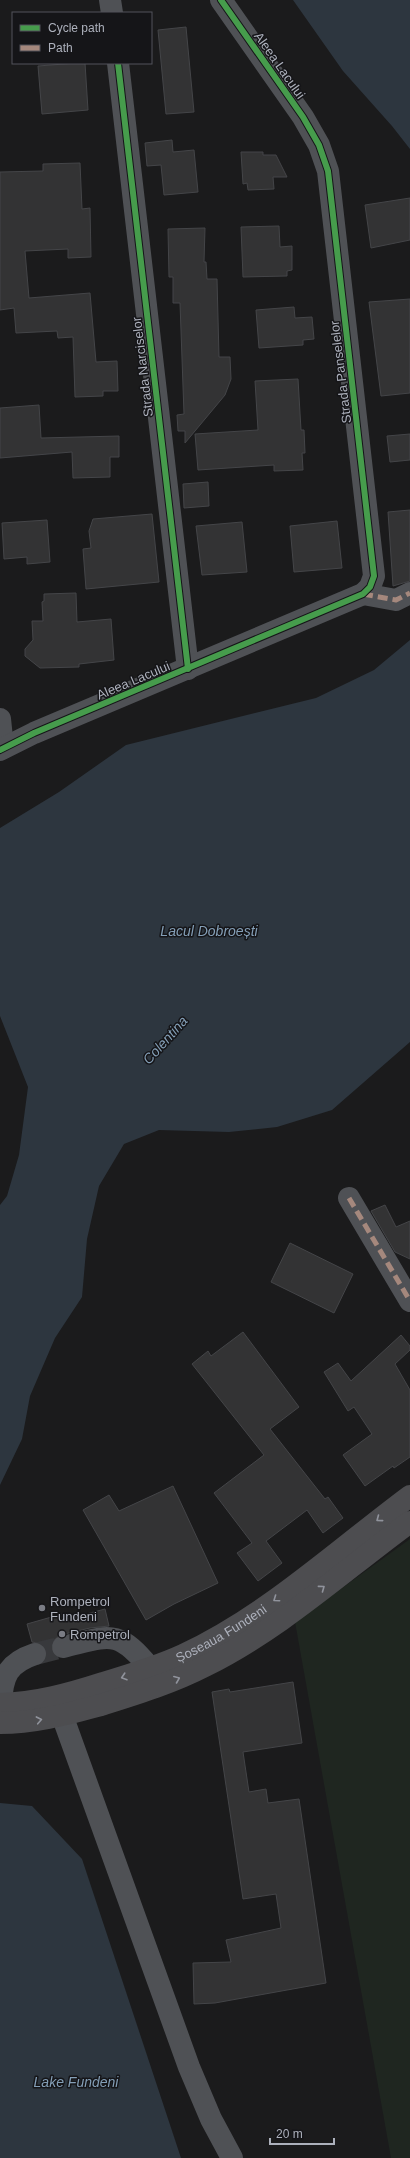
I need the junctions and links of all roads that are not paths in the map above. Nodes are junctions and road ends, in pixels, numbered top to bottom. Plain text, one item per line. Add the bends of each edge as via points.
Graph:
1 (110, 0) edge
2 (221, 0) edge
3 (112, 12) edge
4 (118, 64) edge
5 (319, 145) joint
6 (363, 594) junction
7 (410, 594) edge
8 (188, 669) junction
9 (0, 719) edge
10 (2, 749) edge
11 (349, 1198) dead end
12 (410, 1301) edge
13 (410, 1496) edge
14 (410, 1522) edge
15 (63, 1647) tunnel mouth
16 (35, 1654) tunnel mouth
17 (150, 1668) junction
18 (0, 1710) edge
19 (62, 1715) junction
20 (232, 2158) edge

1 - 3 street
2 - 5 street, Aleea Lacului via 303,117
4 - 8 street, Strada Narciselor
5 - 6 street, Strada Panselelor via 328,171 374,566 372,582
6 - 7 street via 396,600
6 - 8 street, Aleea Lacului
8 - 10 street, Aleea Lacului via 34,733
9 - 10 street
11 - 12 street
13 -> 17 main road, Șoseaua Fundeni via 255,1613 207,1642
19 -> 14 main road, Șoseaua Fundeni via 162,1685 216,1661 262,1632
15 - 17 street via 110,1637 133,1648
16 - 18 street via 17,1662 7,1673 2,1688
17 -> 18 main road, Șoseaua Fundeni via 59,1696
18 -> 19 main road, Șoseaua Fundeni via 27,1722
19 - 20 street via 189,2067 211,2119

